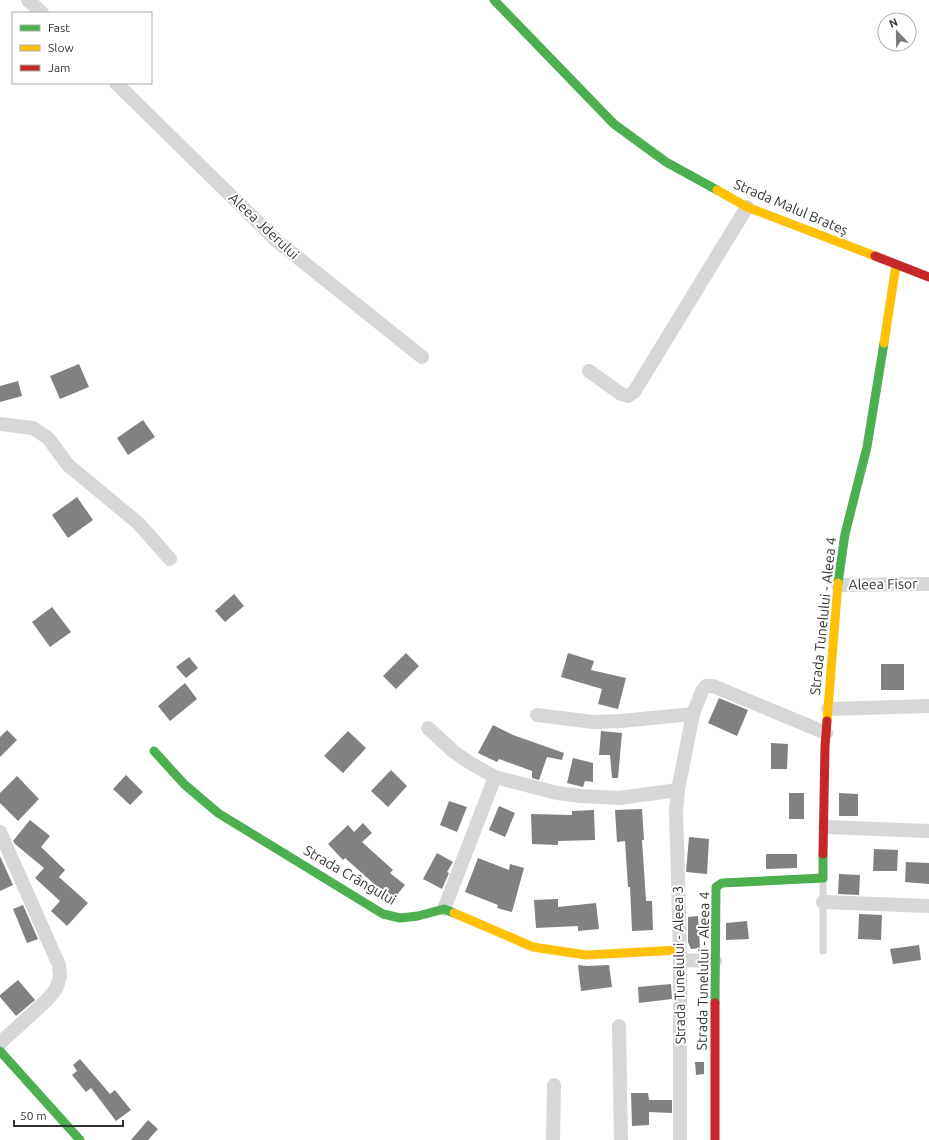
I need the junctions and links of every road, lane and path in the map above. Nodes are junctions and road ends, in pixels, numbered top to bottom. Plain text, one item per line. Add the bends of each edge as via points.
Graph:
1 (28, 0) edge
2 (494, 0) edge
3 (41, 12) edge
4 (117, 84) edge
5 (747, 207) junction
6 (896, 265) junction
7 (929, 276) edge
8 (422, 357) dead end
9 (589, 371) dead end
10 (0, 424) edge
11 (170, 559) dead end
12 (929, 584) edge
13 (838, 585) junction
14 (929, 706) edge
15 (828, 709) junction
16 (693, 714) junction
17 (537, 715) dead end
18 (428, 728) dead end
19 (826, 733) junction
20 (154, 751) dead end
21 (495, 777) junction
22 (678, 790) junction
23 (825, 827) junction
24 (929, 831) edge
25 (0, 832) edge
26 (823, 878) junction
27 (823, 902) junction
28 (929, 906) edge
29 (444, 909) junction
30 (823, 951) dead end
31 (680, 955) junction
32 (715, 961) junction
33 (619, 1026) dead end
34 (0, 1043) edge
35 (0, 1051) edge
36 (554, 1085) dead end
37 (80, 1140) edge
38 (553, 1140) edge
39 (621, 1140) edge
40 (680, 1140) edge
41 (715, 1140) edge

1 - 3 street
2 - 5 street, Strada Malul Brateș via 614,124 666,162
4 - 8 street, Aleea Jderului via 277,241
5 - 6 street, Strada Malul Brateș
5 - 9 street via 634,392 628,396 621,394
6 - 7 street, Strada Malul Brateș
6 - 13 street, Strada Tunelului - Aleea 4 via 867,447 845,534
10 - 11 street via 33,428 48,438 68,465 138,523
12 - 13 street, Aleea Fisor
13 - 15 street, Strada Tunelului - Aleea 4
14 - 15 street
15 - 19 street, Strada Tunelului - Aleea 4
16 - 17 street via 593,722
16 - 19 street, Strada Tunelului - Aleea 3 via 702,691 706,686 713,686
16 - 22 street, Strada Tunelului - Aleea 3
18 - 21 street via 454,752
19 - 23 street, Strada Tunelului - Aleea 4
20 - 29 street, Strada Crângului via 174,775 218,813 383,914 400,918
21 - 22 street via 557,793 581,796 619,798
21 - 29 street
22 - 31 street, Strada Tunelului - Aleea 3 via 676,811
23 - 24 street
23 - 26 street, Strada Tunelului - Aleea 4
25 - 34 street via 59,965 60,977 56,989 47,1000
26 - 27 lane, Strada Tunelului - Aleea 4
26 - 32 street, Strada Tunelului - Aleea 4 via 722,882 716,887 715,894
27 - 28 street
27 - 30 lane, Strada Tunelului - Aleea 4
29 - 31 street via 533,948 586,955
31 - 32 street
31 - 40 street, Strada Tunelului - Aleea 3
32 - 41 street, Strada Tunelului - Aleea 4
33 - 39 street
35 - 37 street
36 - 38 street

